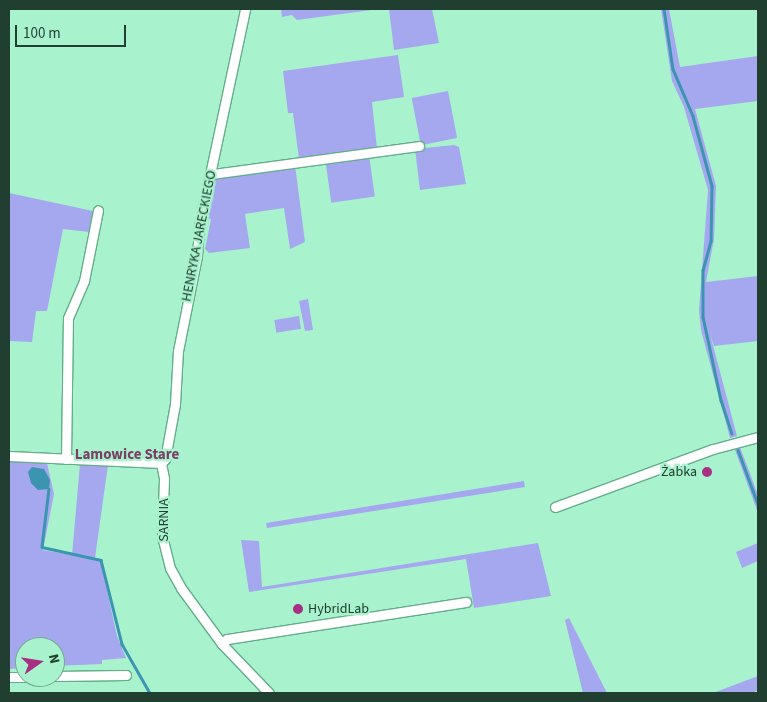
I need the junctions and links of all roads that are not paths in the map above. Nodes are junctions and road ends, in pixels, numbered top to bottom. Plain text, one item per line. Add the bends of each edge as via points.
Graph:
1 (245, 9) edge
2 (419, 146) dead end
3 (212, 174) junction
4 (98, 210) dead end
5 (758, 437) edge
6 (9, 456) edge
7 (66, 459) junction
8 (161, 463) junction
9 (555, 507) dead end
10 (466, 602) dead end
11 (222, 644) junction
12 (126, 675) dead end
13 (65, 676) edge
14 (269, 693) edge

1 - 3 street, HENRYKA JARECKIEGO
2 - 3 street
3 - 8 street, HENRYKA JARECKIEGO via 199,226 197,256 179,342 175,404 165,459
4 - 7 street via 84,281 68,318
5 - 9 street via 713,449
6 - 7 street
7 - 8 street
8 - 11 street, SARNIA via 164,479 162,536 167,560 181,588
10 - 11 street via 227,639
11 - 14 street, SARNIA
12 - 13 street

